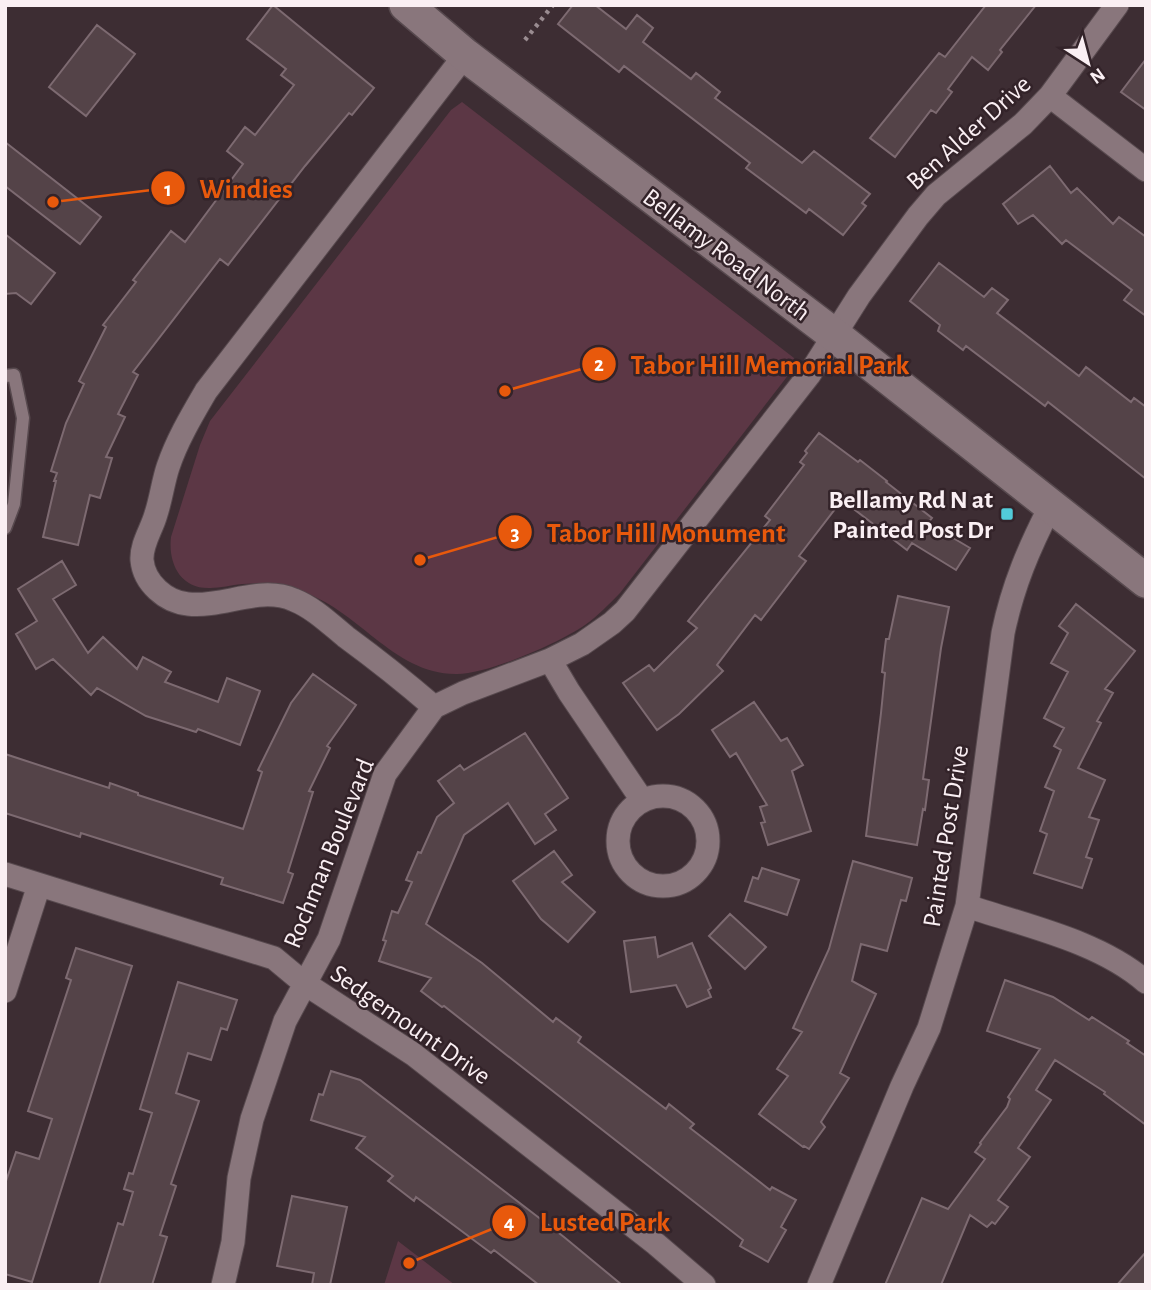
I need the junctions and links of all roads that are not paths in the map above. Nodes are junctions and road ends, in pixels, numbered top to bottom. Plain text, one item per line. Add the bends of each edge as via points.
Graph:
1 (406, 5) edge
2 (1118, 5) edge
3 (465, 55) junction
4 (1051, 96) junction
5 (1146, 170) edge
6 (833, 334) junction
7 (5, 376) edge
8 (1051, 505) junction
9 (5, 528) edge
10 (1146, 581) edge
11 (550, 660) junction
12 (434, 707) junction
13 (642, 800) junction
14 (5, 874) edge
15 (39, 885) junction
16 (967, 905) junction
17 (1146, 982) edge
18 (304, 983) junction
19 (5, 991) edge
20 (223, 1285) edge
21 (704, 1285) edge
22 (818, 1285) edge

1 - 3 street, Bellamy Road North
2 - 4 street, Ben Alder Drive
3 - 6 street, Bellamy Road North
3 - 12 street via 206,391 168,468 142,556 150,580 172,600 200,604 260,595 292,598
4 - 5 street
4 - 6 street, Ben Alder Drive via 936,195
6 - 8 street, Bellamy Road North
6 - 11 street, Rochman Boulevard via 808,375 625,611 589,639
7 - 9 lane via 14,375 23,418 14,505
8 - 10 street, Bellamy Road North
8 - 16 street, Painted Post Drive via 1024,558 1003,632
11 - 12 street, Rochman Boulevard
11 - 13 street
12 - 18 street, Rochman Boulevard via 383,777 329,939
13 - 13 street via 625,815 617,835 620,857 632,876 652,886 674,886 694,876 706,858 709,835 701,815 685,800 664,795
14 - 15 street, Sedgemount Drive
15 - 18 street, Sedgemount Drive via 274,958
15 - 19 street
16 - 17 street via 1085,946 1128,966
16 - 22 street, Painted Post Drive via 929,1028
18 - 20 street, Rochman Boulevard via 285,1021 252,1119
18 - 21 street, Sedgemount Drive via 413,1054

